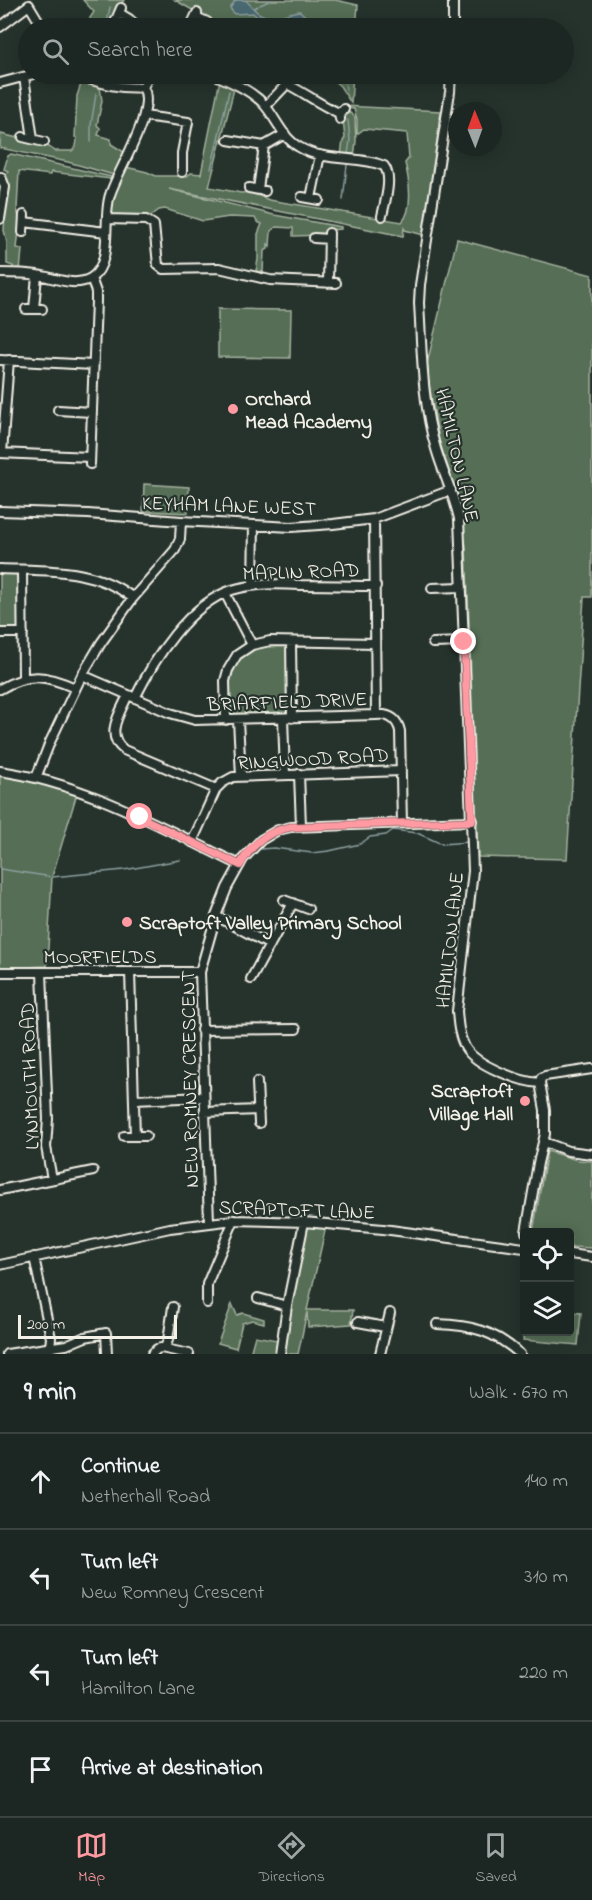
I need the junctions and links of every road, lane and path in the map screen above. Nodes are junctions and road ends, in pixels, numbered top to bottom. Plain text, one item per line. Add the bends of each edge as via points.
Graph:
1 (453, 0) edge
2 (33, 3) edge
3 (39, 18) edge
4 (117, 18) edge
5 (128, 18) edge
6 (453, 18) edge
7 (0, 27) edge
8 (18, 79) edge
9 (0, 84) edge
10 (25, 84) edge
11 (105, 84) edge
12 (145, 84) edge
13 (232, 84) edge
14 (287, 84) joint
15 (450, 84) edge
16 (143, 87) junction
17 (266, 106) junction
18 (341, 113) dead end
19 (144, 116) junction
20 (285, 134) junction
21 (23, 137) dead end
22 (33, 140) junction
23 (228, 141) dead end
24 (44, 142) dead end
25 (264, 146) junction
26 (320, 155) junction
27 (182, 172) dead end
28 (2, 175) edge
29 (249, 188) dead end
30 (310, 198) dead end
31 (380, 210) dead end
32 (107, 219) junction
33 (0, 221) edge
34 (106, 231) junction
35 (23, 232) dead end
36 (314, 238) dead end
37 (0, 273) edge
38 (37, 275) junction
39 (91, 278) junction
40 (34, 309) dead end
41 (4, 360) edge
42 (93, 365) junction
43 (56, 410) dead end
44 (91, 412) junction
45 (1, 453) edge
46 (451, 490) junction
47 (0, 511) edge
48 (374, 519) junction
49 (181, 522) junction
50 (254, 525) junction
51 (0, 569) edge
52 (22, 570) junction
53 (253, 585) junction
54 (376, 586) junction
55 (462, 587) junction
56 (432, 588) dead end
57 (225, 593) junction
58 (133, 598) junction
59 (0, 633) edge
60 (23, 633) junction
61 (291, 642) junction
62 (433, 642) dead end
63 (464, 642) junction
64 (375, 643) junction
65 (252, 645) junction
66 (82, 675) junction
67 (23, 678) junction
68 (75, 687) junction
69 (0, 689) edge
70 (132, 697) junction
71 (376, 715) junction
72 (283, 718) junction
73 (292, 718) junction
74 (226, 720) junction
75 (238, 720) junction
76 (0, 771) edge
77 (401, 771) junction
78 (299, 774) junction
79 (285, 775) junction
80 (241, 776) junction
81 (36, 778) junction
82 (216, 789) junction
83 (472, 821) junction
84 (402, 823) junction
85 (301, 826) junction
86 (192, 842) junction
87 (240, 865) junction
88 (284, 900) dead end
89 (293, 903) junction
90 (308, 909) dead end
91 (216, 916) junction
92 (270, 945) junction
93 (0, 972) edge
94 (42, 972) junction
95 (130, 972) junction
96 (200, 972) junction
97 (252, 979) dead end
98 (296, 1029) dead end
99 (201, 1030) junction
100 (592, 1069) edge
101 (257, 1082) dead end
102 (540, 1083) junction
103 (204, 1097) junction
104 (134, 1100) junction
105 (258, 1110) junction
106 (204, 1112) junction
107 (259, 1123) dead end
108 (124, 1136) dead end
109 (135, 1136) junction
110 (146, 1136) dead end
111 (544, 1143) junction
112 (592, 1154) edge
113 (93, 1171) dead end
114 (52, 1179) junction
115 (0, 1190) edge
116 (234, 1220) junction
117 (209, 1222) junction
118 (304, 1222) junction
119 (527, 1228) edge
120 (520, 1245) edge
121 (574, 1255) edge
122 (34, 1257) junction
123 (592, 1257) edge
124 (0, 1265) edge
125 (258, 1298) dead end
126 (207, 1303) dead end
127 (287, 1306) junction
128 (173, 1307) dead end
129 (390, 1313) dead end
130 (358, 1322) dead end
131 (437, 1324) dead end
132 (386, 1328) junction
133 (165, 1348) junction
134 (50, 1350) edge
135 (6, 1354) edge
136 (107, 1354) edge
137 (152, 1354) edge
138 (189, 1354) edge
139 (280, 1354) edge
140 (380, 1354) edge
141 (520, 1354) edge

1 - 6 street
2 - 3 street
2 - 7 street
4 - 5 street via 120,11
8 - 9 street
10 - 22 street
11 - 16 street
12 - 16 street
13 - 17 street
14 - 17 street
14 - 18 street
15 - 46 street, HAMILTON LANE via 419,303 429,417
16 - 19 street via 147,98
17 - 20 street
19 - 27 street via 189,118
19 - 32 street via 109,196
20 - 25 street
20 - 26 street via 298,147
21 - 22 street
22 - 24 street
23 - 25 street
25 - 29 street via 262,190
26 - 30 street
26 - 31 street via 384,166 388,171
28 - 33 street
32 - 34 street
32 - 36 street via 146,220 154,225 158,266 163,269 219,268 270,280 332,283 329,236
34 - 35 street via 24,219
34 - 39 street via 104,258
37 - 38 street
38 - 39 street via 72,283
38 - 40 street
39 - 42 street via 96,292
41 - 42 street
41 - 45 street
42 - 44 street
43 - 44 street
44 - 45 street via 90,461
46 - 48 street, KEYHAM LANE WEST
46 - 55 street, HAMILTON LANE via 459,519
47 - 49 street, KEYHAM LANE WEST
48 - 50 street, KEYHAM LANE WEST via 291,527
48 - 54 street
49 - 50 street, KEYHAM LANE WEST
49 - 58 street via 175,550
50 - 53 street
51 - 52 street
52 - 58 street via 88,574
52 - 60 street
53 - 54 street, MAPLIN ROAD
53 - 57 street, MAPLIN ROAD
54 - 64 street
55 - 56 street
55 - 63 street, HAMILTON LANE
57 - 65 street
57 - 70 street, MAPLIN ROAD via 189,619
58 - 66 street
59 - 60 street
60 - 67 street
61 - 64 street
61 - 65 street
61 - 73 street
62 - 63 street
63 - 83 street, HAMILTON LANE
64 - 71 street
65 - 74 street via 237,655 228,670
66 - 68 street
66 - 70 street, BRIARFIELD DRIVE
67 - 68 street via 46,677
67 - 69 street
68 - 81 street
70 - 74 street, BRIARFIELD DRIVE via 186,718
70 - 82 street, MAPLIN ROAD via 114,728 118,745
71 - 73 street, BRIARFIELD DRIVE
71 - 77 street, BRIARFIELD DRIVE via 390,717 398,725
72 - 73 street, BRIARFIELD DRIVE
72 - 75 street, BRIARFIELD DRIVE
72 - 79 street
74 - 75 street, BRIARFIELD DRIVE
75 - 80 street
76 - 81 street
77 - 78 street, RINGWOOD ROAD
77 - 84 street, BRIARFIELD DRIVE
78 - 79 street, RINGWOOD ROAD
78 - 85 street
79 - 80 street, RINGWOOD ROAD
80 - 82 street, RINGWOOD ROAD via 225,780
81 - 86 street via 94,797
82 - 86 street, RINGWOOD ROAD
83 - 84 street, NEW ROMNEY CRESCENT
83 - 102 street, HAMILTON LANE via 473,871 458,1030 466,1049 477,1060
84 - 85 street, NEW ROMNEY CRESCENT
85 - 87 street, NEW ROMNEY CRESCENT via 266,836
86 - 87 street
87 - 91 street, NEW ROMNEY CRESCENT
88 - 89 street
89 - 90 street
89 - 92 street
91 - 92 street
91 - 96 street, NEW ROMNEY CRESCENT
92 - 97 street
93 - 94 street, MOORFIELDS
94 - 95 street, MOORFIELDS
94 - 114 street, LYNMOUTH ROAD via 46,1147
95 - 96 street, MOORFIELDS
95 - 104 street
96 - 99 street, NEW ROMNEY CRESCENT
98 - 99 street
99 - 103 street, NEW ROMNEY CRESCENT
100 - 102 street via 545,1076
101 - 105 street
102 - 111 street via 545,1110
103 - 104 street
103 - 106 street, NEW ROMNEY CRESCENT
104 - 109 street
105 - 106 street
105 - 107 street
106 - 117 street, NEW ROMNEY CRESCENT
108 - 109 street
109 - 110 street
111 - 112 street
111 - 119 street
113 - 114 street
114 - 115 street
116 - 117 street, SCRAPTOFT LANE
116 - 118 street, SCRAPTOFT LANE
116 - 126 street via 207,1284
117 - 122 street, SCRAPTOFT LANE
118 - 120 street, SCRAPTOFT LANE
118 - 127 street
121 - 123 street
122 - 124 street, SCRAPTOFT LANE
122 - 134 street via 51,1338
125 - 127 street
127 - 139 street
128 - 133 street
129 - 132 street
130 - 132 street
131 - 141 street via 465,1325 504,1339
132 - 140 street
133 - 137 street
133 - 138 street
134 - 135 street
134 - 136 street via 106,1333

